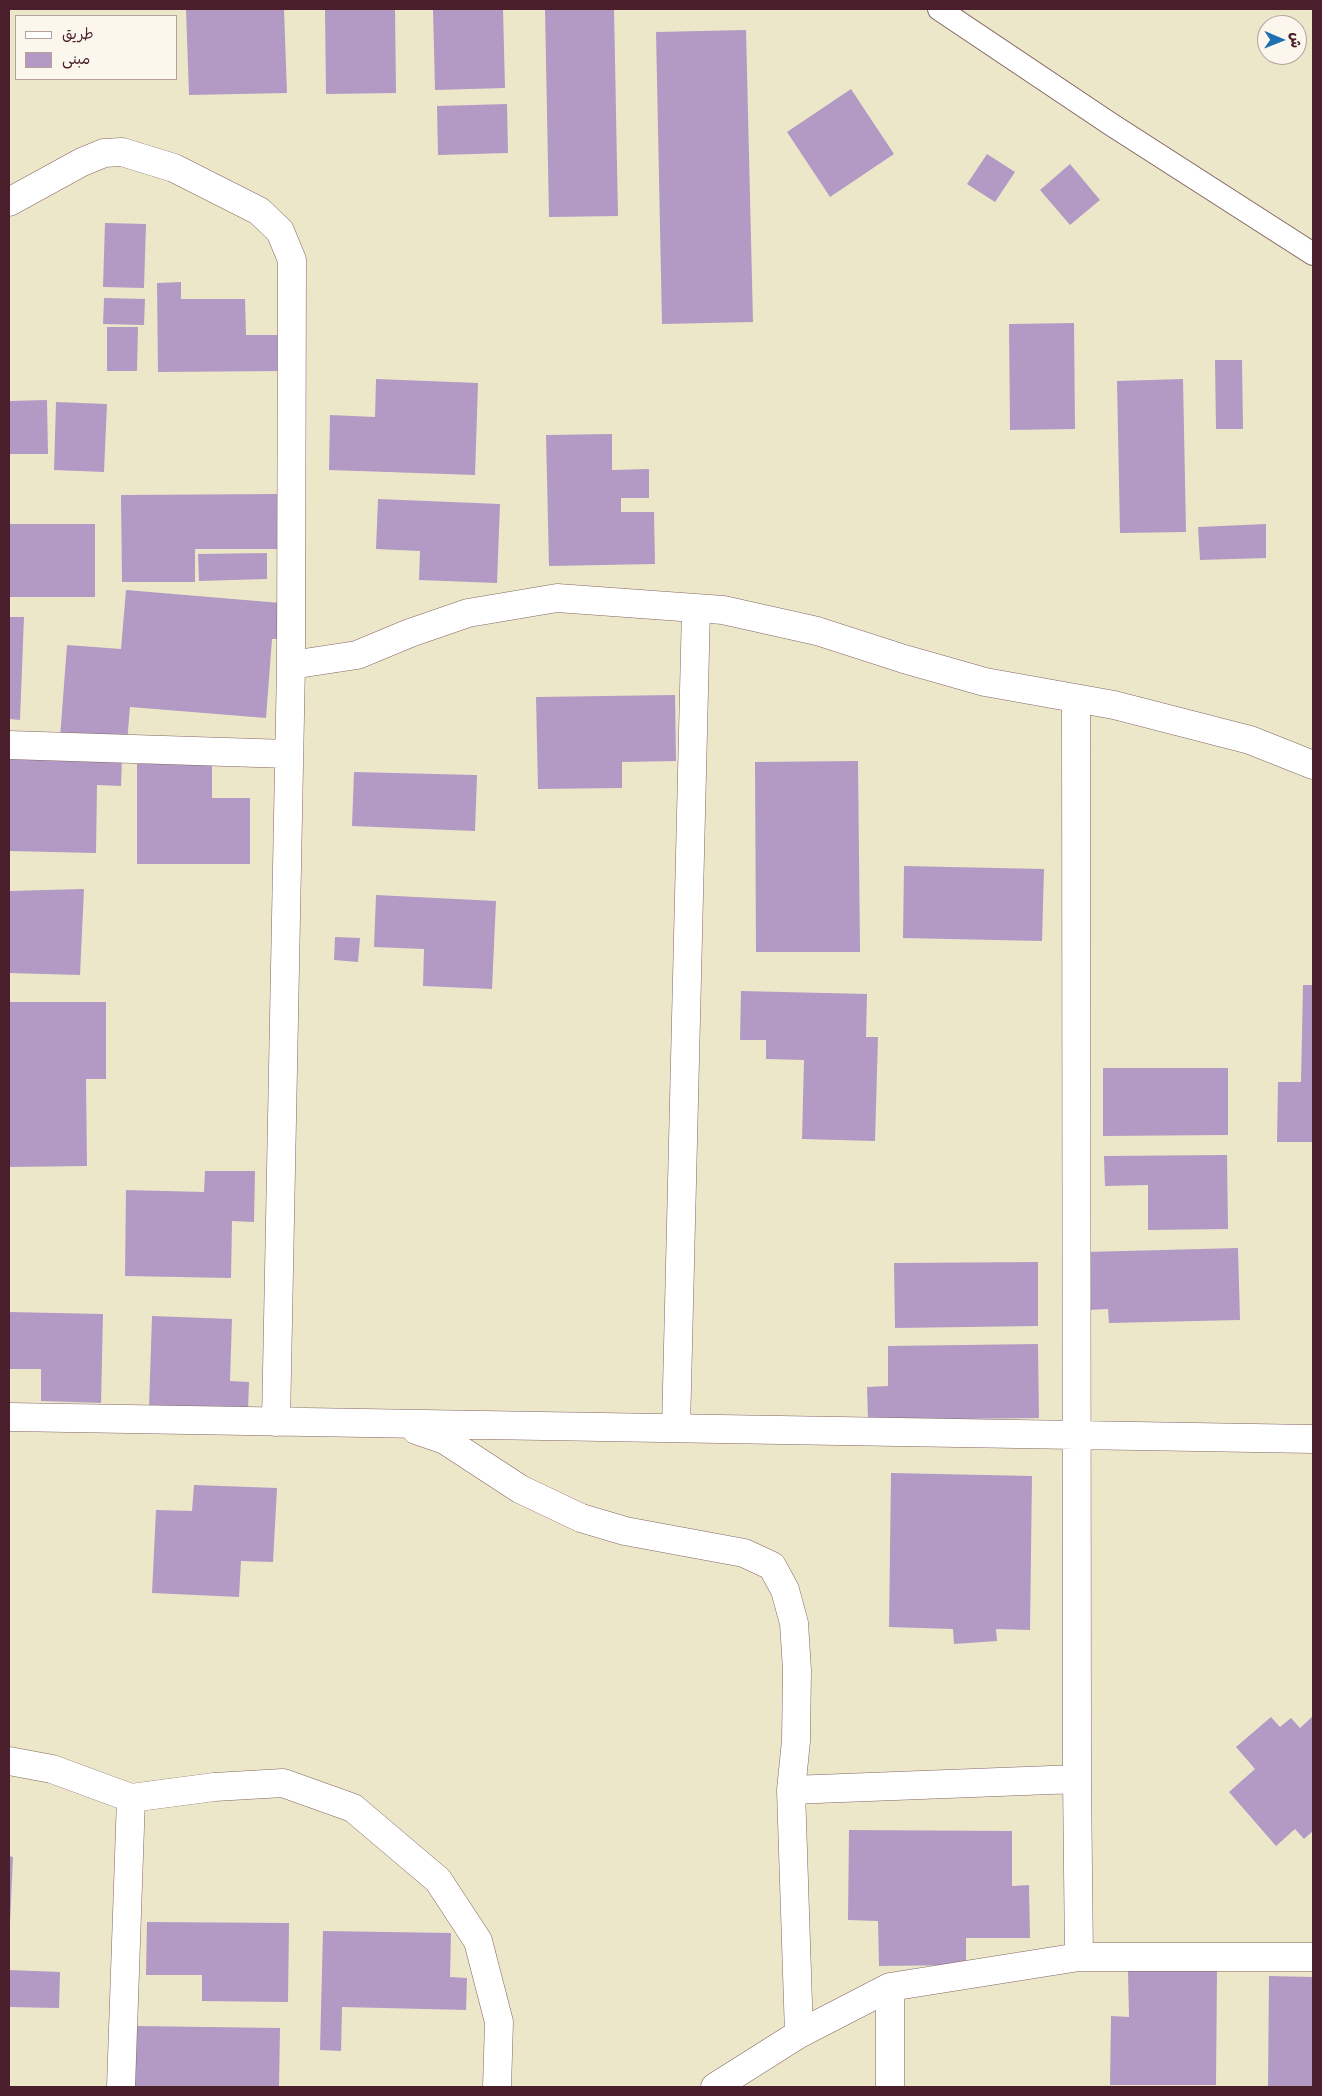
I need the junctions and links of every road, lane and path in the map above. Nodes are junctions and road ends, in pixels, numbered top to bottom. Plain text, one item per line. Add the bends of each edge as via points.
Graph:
1 (940, 9) edge
2 (9, 202) edge
3 (1313, 254) edge
4 (696, 609) junction
5 (291, 665) junction
6 (1076, 698) junction
7 (9, 745) edge
8 (288, 754) junction
9 (1313, 765) edge
10 (9, 1417) edge
11 (276, 1422) junction
12 (398, 1424) junction
13 (676, 1428) junction
14 (1076, 1435) junction
15 (1313, 1439) edge
16 (9, 1761) edge
17 (1077, 1779) junction
18 (792, 1790) junction
19 (131, 1798) junction
20 (1079, 1957) junction
21 (1313, 1957) edge
22 (890, 1987) junction
23 (799, 2034) junction
24 (121, 2087) edge
25 (497, 2087) edge
26 (715, 2087) edge
27 (890, 2087) edge

1 - 3 lane via 1112,125
2 - 5 street via 82,162 104,153 122,152 174,168 259,211 280,232 292,260
4 - 5 street via 557,598 468,614 410,633 357,656
4 - 6 street via 722,610 817,631 985,682
4 - 13 street
5 - 8 street
6 - 9 street via 1250,740
6 - 14 street
7 - 8 street
8 - 11 street
10 - 11 street
11 - 12 street
12 - 13 street
12 - 18 street via 446,1440 520,1489 581,1518 625,1531 744,1553 772,1566 785,1590 794,1623 797,1670
13 - 14 street
14 - 15 street
14 - 17 street
16 - 19 street via 52,1769
17 - 18 street
17 - 20 street
18 - 23 street
19 - 24 street
19 - 25 street via 214,1787 283,1783 353,1808 438,1880 478,1941 499,2022
20 - 21 street
20 - 22 street
22 - 23 street
22 - 27 street
23 - 26 street

